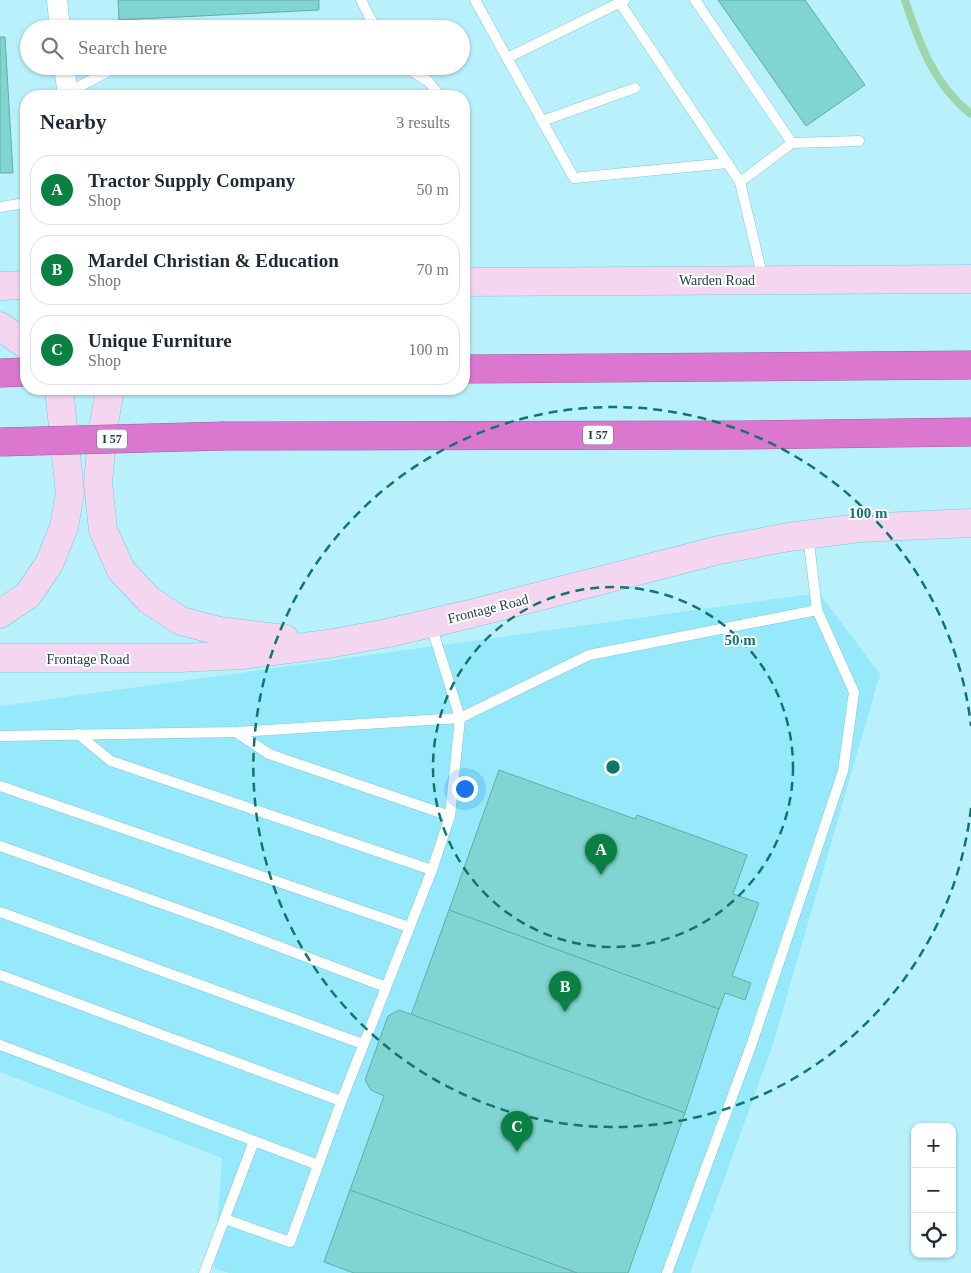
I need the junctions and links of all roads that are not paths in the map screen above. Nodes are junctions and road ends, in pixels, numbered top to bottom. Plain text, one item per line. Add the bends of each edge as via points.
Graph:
1 (57, 0) edge
2 (361, 0) edge
3 (475, 0) edge
4 (695, 0) edge
5 (621, 1) edge
6 (59, 20) edge
7 (371, 20) edge
8 (507, 58) junction
9 (65, 75) edge
10 (102, 75) edge
11 (419, 75) edge
12 (635, 88) dead end
13 (66, 90) edge
14 (76, 90) edge
15 (436, 90) edge
16 (542, 121) junction
17 (859, 141) dead end
18 (792, 142) junction
19 (728, 163) junction
20 (740, 182) junction
21 (20, 204) edge
22 (0, 207) edge
23 (971, 279) edge
24 (763, 280) junction
25 (470, 282) edge
26 (20, 285) edge
27 (0, 286) edge
28 (0, 326) edge
29 (20, 341) edge
30 (971, 365) edge
31 (470, 369) edge
32 (20, 372) edge
33 (0, 373) edge
34 (60, 395) edge
35 (109, 395) edge
36 (971, 432) edge
37 (0, 442) edge
38 (971, 523) edge
39 (808, 534) junction
40 (817, 610) junction
41 (0, 614) edge
42 (430, 624) junction
43 (328, 644) junction
44 (0, 658) edge
45 (460, 718) junction
46 (236, 732) junction
47 (78, 734) junction
48 (0, 736) edge
49 (0, 786) edge
50 (450, 816) junction
51 (0, 846) edge
52 (432, 870) junction
53 (0, 912) edge
54 (409, 928) junction
55 (0, 975) edge
56 (386, 987) junction
57 (363, 1044) junction
58 (0, 1045) edge
59 (341, 1101) junction
60 (254, 1141) junction
61 (318, 1165) junction
62 (225, 1219) junction
63 (204, 1273) edge
64 (667, 1273) edge

1 - 6 street
2 - 7 lane
3 - 8 lane
4 - 18 lane
5 - 8 lane
5 - 19 lane
8 - 16 lane
9 - 13 street
10 - 14 lane
11 - 15 lane
12 - 16 lane
16 - 19 lane via 574,178
17 - 18 lane
18 - 20 lane
19 - 20 lane
20 - 24 lane
21 - 22 lane
23 - 24 main road, Warden Road
24 - 25 main road, Warden Road
26 - 27 main road
28 - 29 main road
30 - 31 highway
32 - 33 highway
34 - 41 main road via 70,493 64,527 49,564 28,595
35 - 43 main road via 98,483 104,530 121,570 150,600 181,621 219,631
36 - 37 highway, I 57, bridge via 224,436
38 - 39 main road, Frontage Road via 859,528
39 - 40 lane
39 - 42 main road, Frontage Road via 719,550
40 - 45 lane via 589,655
40 - 64 lane via 854,692 843,771 752,1043
42 - 43 main road, Frontage Road
42 - 45 lane
43 - 44 main road, Frontage Road via 242,655 179,658
45 - 46 lane
45 - 50 lane
46 - 47 lane
46 - 50 lane via 269,754
47 - 48 lane
47 - 52 lane via 111,761
49 - 54 lane
50 - 52 lane
51 - 56 lane
52 - 54 lane
53 - 57 lane
54 - 56 lane
55 - 59 lane
56 - 57 lane
57 - 59 lane
58 - 60 lane
59 - 61 lane
60 - 61 lane
60 - 62 lane
61 - 62 lane via 290,1242
62 - 63 lane

